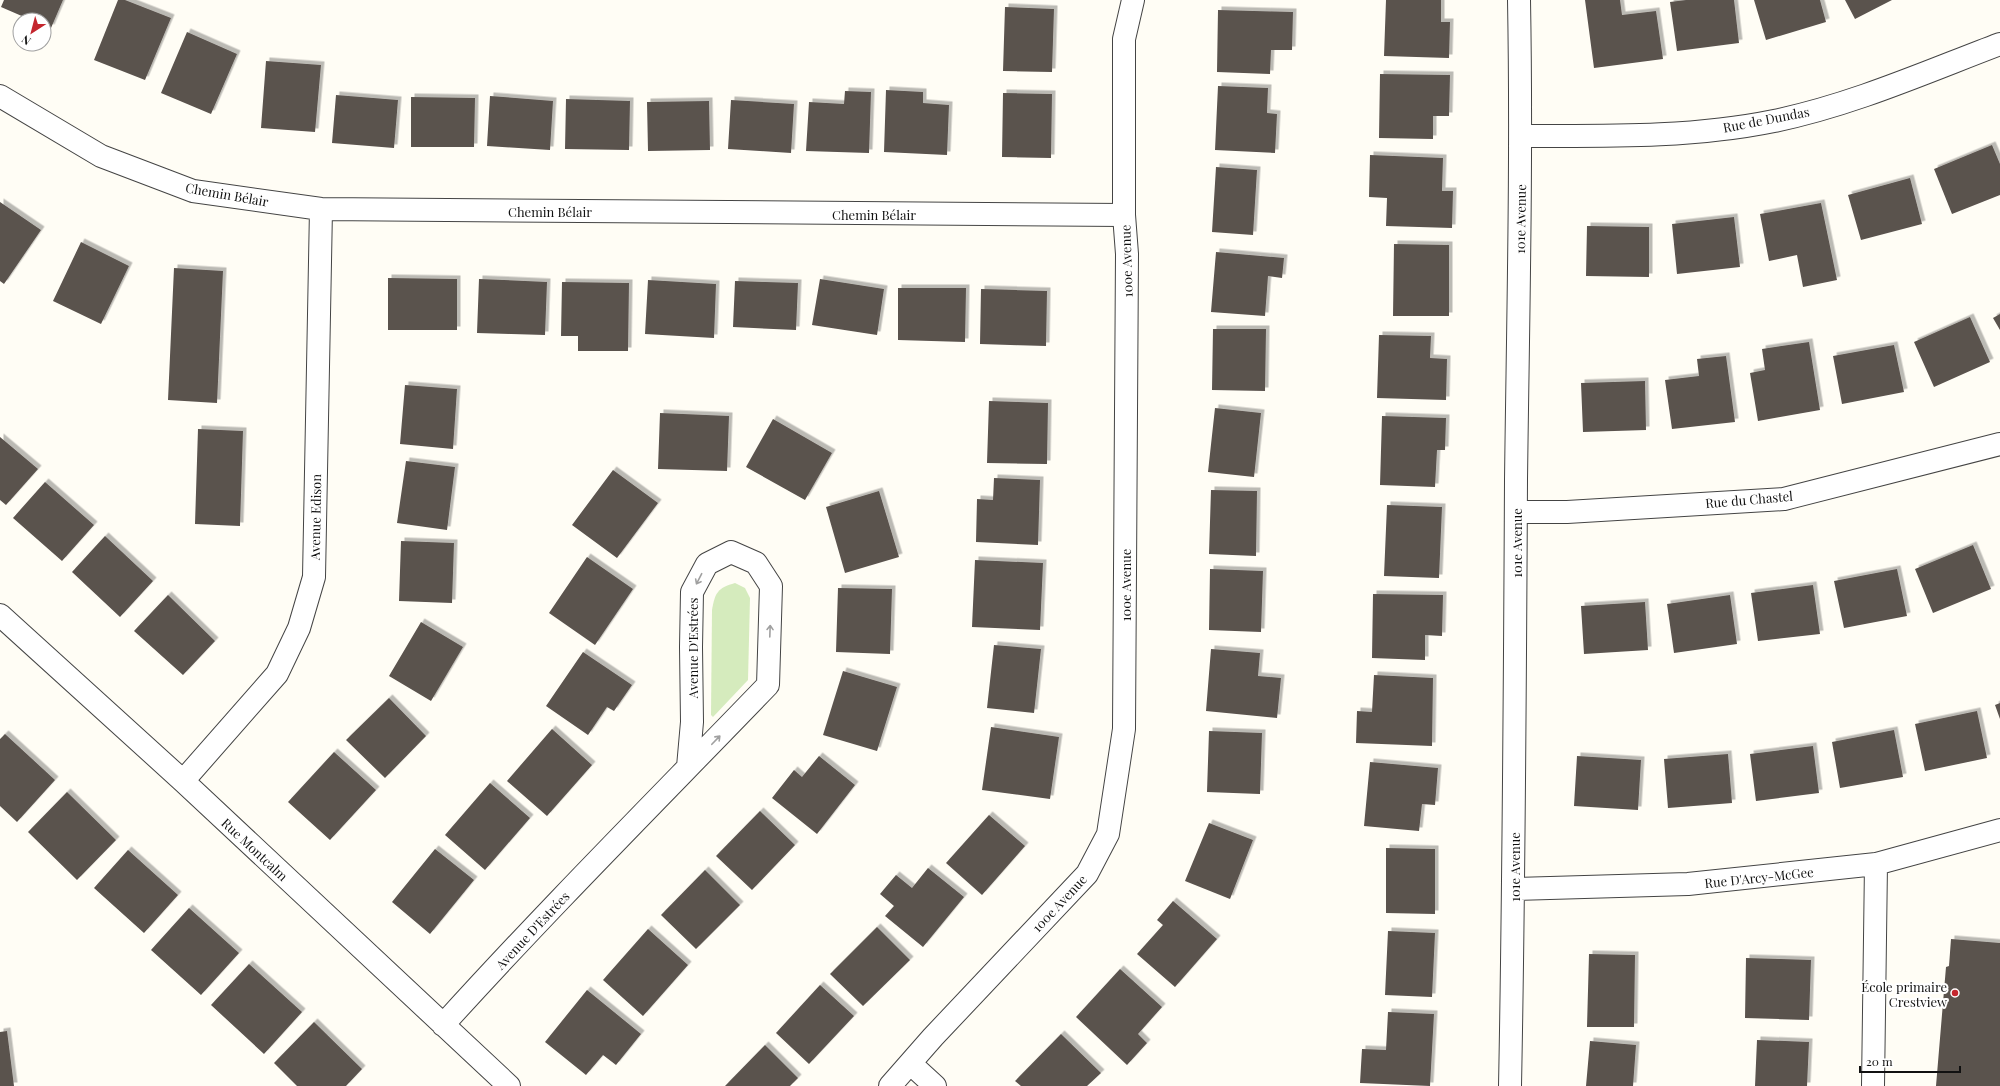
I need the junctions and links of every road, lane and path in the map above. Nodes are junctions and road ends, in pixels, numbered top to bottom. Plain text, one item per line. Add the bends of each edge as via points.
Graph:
1 (1133, 0) edge
2 (1519, 0) edge
3 (2000, 44) edge
4 (0, 96) edge
5 (1521, 136) junction
6 (321, 209) junction
7 (1124, 215) junction
8 (2000, 444) edge
9 (1516, 512) junction
10 (0, 615) edge
11 (688, 768) junction
12 (183, 782) junction
13 (2000, 830) edge
14 (1876, 864) junction
15 (1514, 889) junction
16 (443, 1025) junction
17 (911, 1064) junction
18 (509, 1086) edge
19 (890, 1086) edge
20 (935, 1086) edge
21 (1510, 1086) edge
22 (1873, 1086) edge

1 - 7 street, 100e Avenue via 1124,39
2 - 5 street, 101e Avenue
3 - 5 street, Rue de Dundas via 1856,99 1774,121 1694,132
4 - 6 street, Chemin Bélair via 101,156 193,191
5 - 9 street, 101e Avenue
6 - 7 street, Chemin Bélair
6 - 12 street, Avenue Edison via 314,577 299,628 276,674
7 - 17 street, 100e Avenue via 1127,254 1124,729 1108,834 1087,874 933,1037
8 - 9 street, Rue du Chastel via 1784,499 1567,512
9 - 15 street, 101e Avenue
10 - 12 street, Rue Montcalm
11 -> 11 street, Avenue D'Estrées via 768,685 771,586 756,563 731,552 706,564 692,592 692,722
11 - 16 street, Avenue D'Estrées
12 - 16 street, Rue Montcalm
13 - 14 street, Rue D'Arcy-McGee
14 - 15 street, Rue D'Arcy-McGee via 1688,884
14 - 22 street
15 - 21 street, 101e Avenue
16 - 18 street, Rue Montcalm
17 - 19 street, 100e Avenue
17 - 20 street

